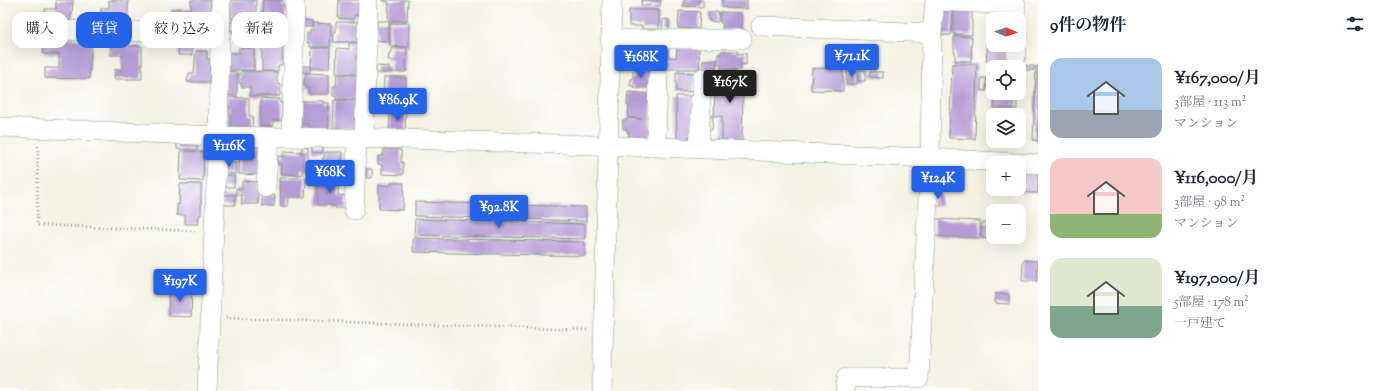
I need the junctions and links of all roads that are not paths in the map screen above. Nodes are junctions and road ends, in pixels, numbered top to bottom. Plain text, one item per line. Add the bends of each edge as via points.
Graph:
1 (221, 0) edge
2 (295, 0) edge
3 (368, 0) edge
4 (612, 0) edge
5 (935, 1) edge
6 (221, 12) edge
7 (1016, 12) edge
8 (761, 26) dead end
9 (68, 30) edge
10 (140, 32) edge
11 (932, 33) junction
12 (610, 39) junction
13 (742, 39) dead end
14 (220, 48) edge
15 (658, 76) dead end
16 (702, 78) dead end
17 (0, 128) edge
18 (218, 136) junction
19 (269, 137) junction
20 (291, 138) junction
21 (361, 138) junction
22 (607, 146) junction
23 (656, 147) junction
24 (699, 149) junction
25 (930, 158) junction
26 (986, 161) edge
27 (1026, 163) edge
28 (1038, 164) edge
29 (266, 188) dead end
30 (354, 210) dead end
31 (207, 391) edge
32 (602, 391) edge
33 (845, 391) edge

1 - 6 street
2 - 20 street
3 - 21 street
4 - 12 street
5 - 7 street via 1016,5
5 - 11 street
8 - 11 street
9 - 10 street
11 - 25 street
12 - 13 street
12 - 22 street
14 - 18 street
15 - 23 street
16 - 24 street
17 - 18 street
18 - 19 street
18 - 31 street
19 - 20 street
19 - 29 street
20 - 21 street
21 - 22 street
21 - 30 street
22 - 23 street
22 - 32 street
23 - 24 street
24 - 25 street
25 - 26 street
25 - 33 street via 919,378 846,378
27 - 28 street

